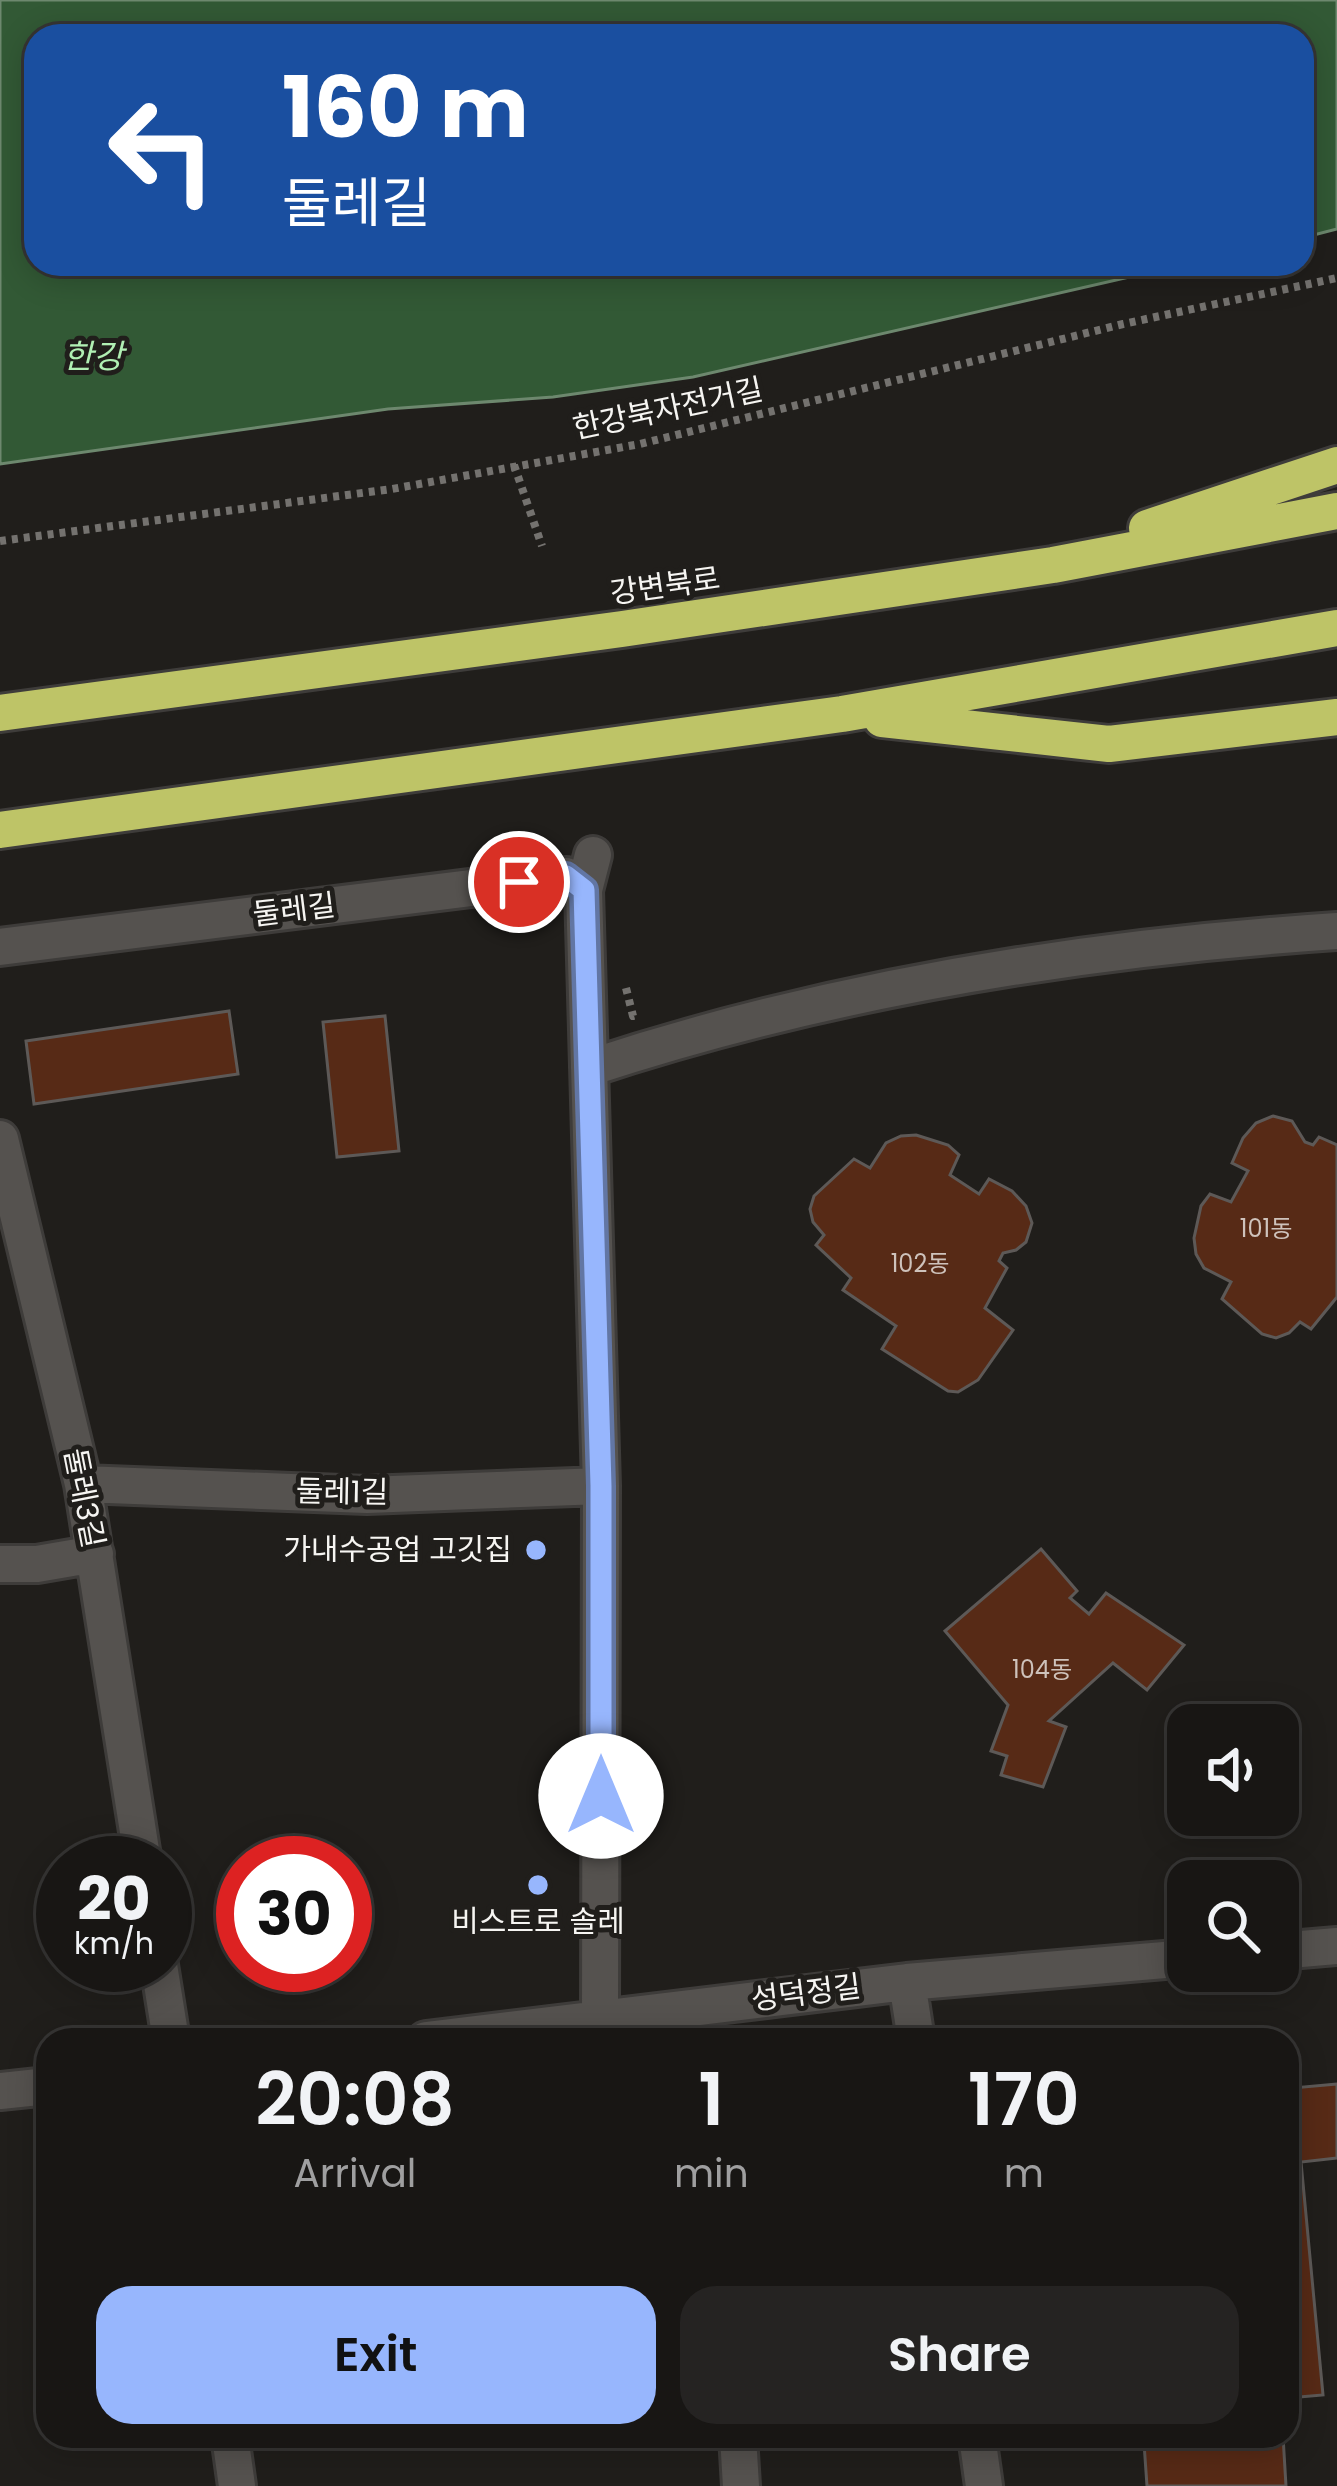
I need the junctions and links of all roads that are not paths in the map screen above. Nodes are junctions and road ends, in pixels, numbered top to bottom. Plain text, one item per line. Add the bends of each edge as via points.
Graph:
1 (1337, 465) edge
2 (1337, 511) edge
3 (1019, 571) junction
4 (1337, 628) edge
5 (0, 713) edge
6 (842, 714) junction
7 (1337, 717) edge
8 (0, 830) edge
9 (1337, 931) edge
10 (0, 947) edge
11 (589, 1068) junction
12 (0, 1138) edge
13 (83, 1484) junction
14 (601, 1486) junction
15 (95, 1555) junction
16 (0, 1564) edge
17 (139, 1836) edge
18 (1337, 1946) edge
19 (1299, 1949) edge
20 (1167, 1960) edge
21 (907, 1982) junction
22 (163, 1992) edge
23 (600, 2017) junction
24 (169, 2028) edge
25 (517, 2028) edge
26 (914, 2028) edge
27 (36, 2087) edge
28 (0, 2091) edge
29 (232, 2448) edge
30 (739, 2448) edge
31 (979, 2448) edge
32 (237, 2486) edge
33 (741, 2486) edge
34 (984, 2486) edge

1 - 3 highway
2 - 3 highway, 강변북로
3 - 5 highway, 강변북로
4 - 6 highway
6 - 7 highway via 1109,744
6 - 8 highway
9 - 11 street via 986,970 765,1016
10 - 11 street, 둘레길 via 588,872
11 - 14 street
12 - 13 street, 둘레3길
13 - 14 street, 둘레1길 via 367,1495
13 - 15 street, 둘레3길
14 - 23 street
15 - 16 street
15 - 17 street, 둘레3길
18 - 19 street
20 - 21 street, 성덕정길
21 - 23 street, 성덕정길
21 - 26 street
22 - 24 street
23 - 25 street, 성덕정길
27 - 28 street
29 - 32 street
30 - 33 street
31 - 34 street

